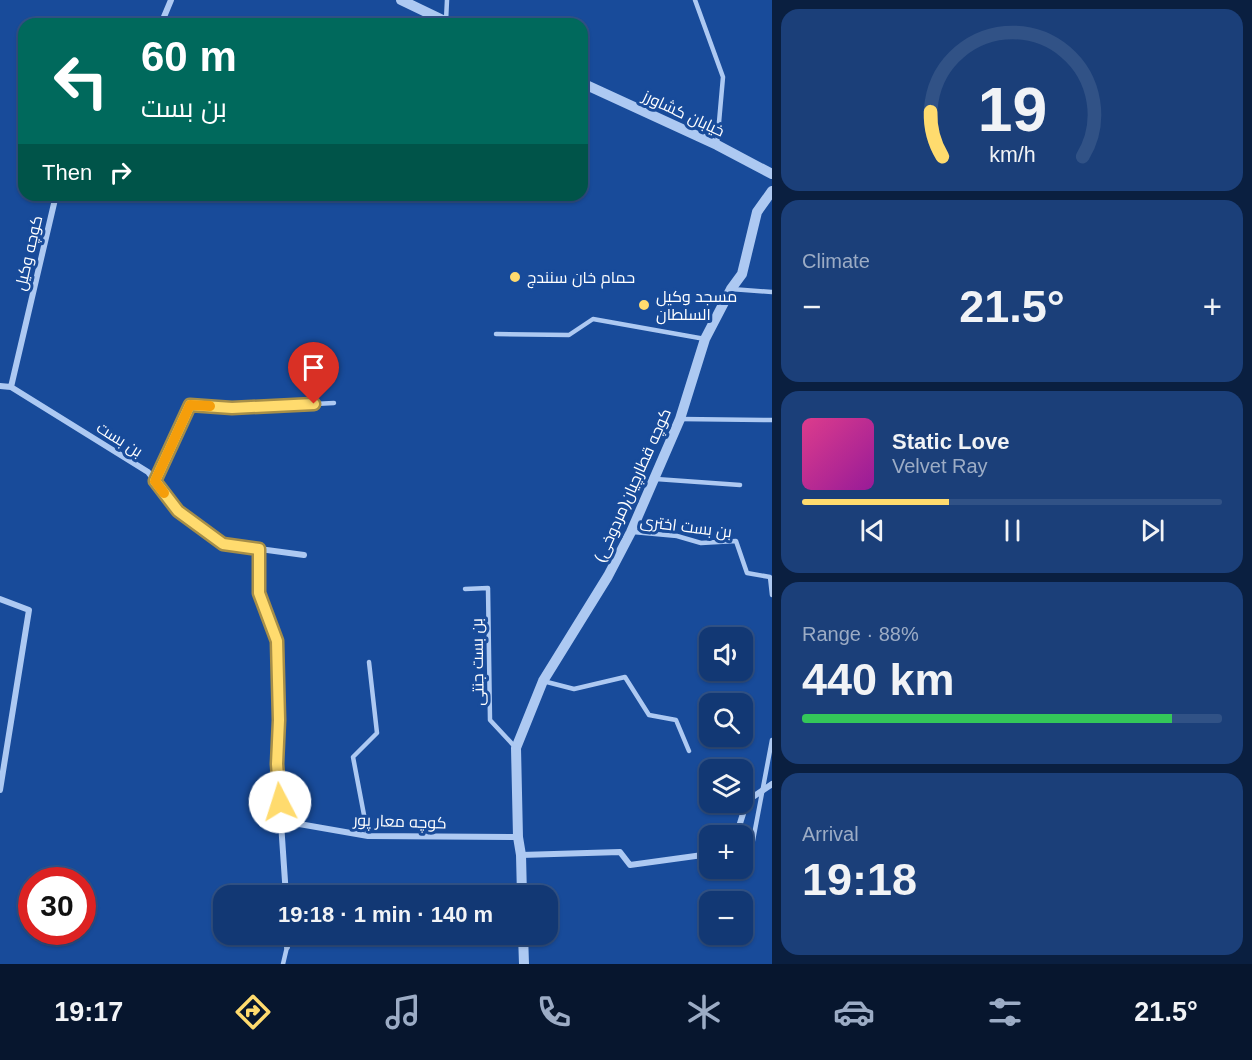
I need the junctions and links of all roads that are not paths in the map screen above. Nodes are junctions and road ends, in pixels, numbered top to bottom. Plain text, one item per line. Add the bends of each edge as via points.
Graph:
1 (171, 0) edge
2 (401, 0) edge
3 (447, 0) edge
4 (695, 0) edge
5 (163, 18) edge
6 (438, 18) edge
7 (448, 18) edge
8 (588, 86) edge
9 (717, 145) junction
10 (772, 174) edge
11 (772, 191) edge
12 (55, 201) edge
13 (731, 289) junction
14 (772, 292) edge
15 (496, 334) dead end
16 (705, 339) junction
17 (0, 386) edge
18 (11, 387) junction
19 (334, 403) dead end
20 (680, 419) junction
21 (772, 420) edge
22 (653, 479) junction
23 (155, 481) junction
24 (740, 485) dead end
25 (631, 532) junction
26 (259, 549) junction
27 (304, 555) dead end
28 (465, 589) dead end
29 (772, 595) edge
30 (0, 599) edge
31 (369, 662) dead end
32 (543, 681) junction
33 (772, 740) edge
34 (516, 748) junction
35 (688, 751) dead end
36 (772, 784) edge
37 (0, 790) edge
38 (761, 791) junction
39 (282, 821) junction
40 (739, 825) edge
41 (368, 836) junction
42 (518, 837) junction
43 (753, 837) edge
44 (521, 855) junction
45 (699, 856) edge
46 (285, 885) edge
47 (522, 885) edge
48 (523, 945) edge
49 (287, 947) edge
50 (283, 964) edge
51 (524, 964) edge

1 - 5 street
2 - 6 street
3 - 7 lane
4 - 9 lane via 723,77
8 - 9 street, خیابان کشاورز
9 - 10 street, خیابان کشاورز
11 - 13 street, کوچه قطارچیان(مردوخی) via 757,212 742,274
12 - 18 street, کوچه وکیل
13 - 14 lane
13 - 16 street, کوچه قطارچیان(مردوخی)
15 - 16 lane via 569,335 593,319
16 - 20 street, کوچه قطارچیان(مردوخی)
17 - 18 street
18 - 23 street, بن بست via 148,472
19 - 23 lane via 232,408 190,405
20 - 21 lane
20 - 22 street, کوچه قطارچیان(مردوخی)
22 - 24 lane
22 - 25 street, کوچه قطارچیان(مردوخی)
23 - 26 street, بن بست via 178,511 223,544
25 - 29 lane, بن بست اختری via 700,543 736,542 747,573 770,577
25 - 32 street, کوچه قطارچیان(مردوخی)
26 - 27 street, بن بست
26 - 39 street via 259,593 277,641 277,764
28 - 34 lane, بن بست جنتی via 488,588 490,720
30 - 37 street via 29,610
31 - 41 lane via 377,733 352,757
32 - 34 street, کوچه قطارچیان(مردوخی)
32 - 35 lane via 574,689 625,677 649,715 676,720
33 - 38 lane
34 - 42 street, کوچه قطارچیان(مردوخی)
36 - 38 street
38 - 40 street via 747,801
38 - 43 lane
39 - 41 street, کوچه معار پور
39 - 46 street
41 - 42 street, کوچه معار پور
42 - 44 street, کوچه قطارچیان(مردوخی)
44 - 45 street via 620,852 630,865
44 - 47 street, کوچه قطارچیان(مردوخی)
48 - 51 street
49 - 50 lane

